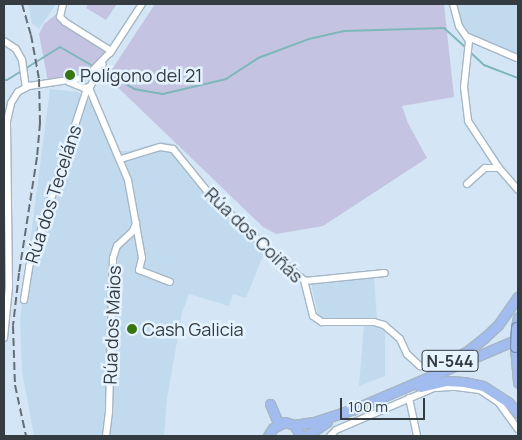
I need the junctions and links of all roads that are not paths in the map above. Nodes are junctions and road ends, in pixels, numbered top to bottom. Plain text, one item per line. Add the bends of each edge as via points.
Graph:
1 (63, 4) edge
2 (142, 4) edge
3 (452, 4) edge
4 (468, 37) junction
5 (4, 41) edge
6 (111, 51) junction
7 (517, 58) dead end
8 (85, 83) junction
9 (26, 88) junction
10 (121, 159) junction
11 (499, 168) junction
12 (467, 184) dead end
13 (518, 190) edge
14 (136, 221) junction
15 (385, 273) dead end
16 (170, 282) dead end
17 (305, 282) junction
18 (518, 296) edge
19 (24, 300) dead end
20 (518, 317) edge
21 (4, 338) edge
22 (517, 343) edge
23 (518, 357) edge
24 (420, 366) dead end
25 (518, 383) edge
26 (409, 398) junction
27 (270, 404) dead end
28 (365, 404) junction
29 (352, 410) junction
30 (518, 413) edge
31 (278, 423) junction
32 (294, 425) junction
33 (518, 429) edge
34 (106, 436) edge
35 (268, 436) edge
36 (301, 436) edge
37 (306, 436) edge
38 (330, 436) edge
39 (417, 436) edge

1 - 6 street via 60,17 65,22
2 - 6 street
3 - 4 street
4 - 7 street
4 - 11 street via 464,87 468,121
5 - 9 street via 16,49 22,60
6 - 8 street
6 - 8 street via 94,81
8 - 9 street via 46,82
8 - 10 street
8 - 19 street, Rúa dos Teceláns via 29,267
9 - 21 street via 18,92 11,103 7,121 9,287
10 - 14 street
10 - 17 street, Rúa dos Coiñás via 160,147 173,150 211,196
11 - 12 street via 485,168
11 - 13 street
14 - 16 street via 142,258 139,270
14 - 34 street, Rúa dos Maios via 133,231 117,246 113,258
15 - 17 street
17 - 24 street, Rúa dos Coiñás via 313,316 322,322 374,322 384,325 400,339 407,354
18 - 28 highway, N-544 via 498,325 466,352
20 - 22 highway, bridge
22 - 23 highway
22 - 25 highway
22 - 28 highway, N-544
26 - 33 street via 434,388 456,386 480,390 499,403
26 - 38 street via 336,430
26 - 39 street
27 - 31 highway
28 - 29 highway, N-544
28 - 30 highway, N-544 via 447,381 483,386
29 - 32 highway, N-544
29 - 37 highway, N-544
31 - 32 highway, N-544
31 - 35 highway
32 - 36 highway

